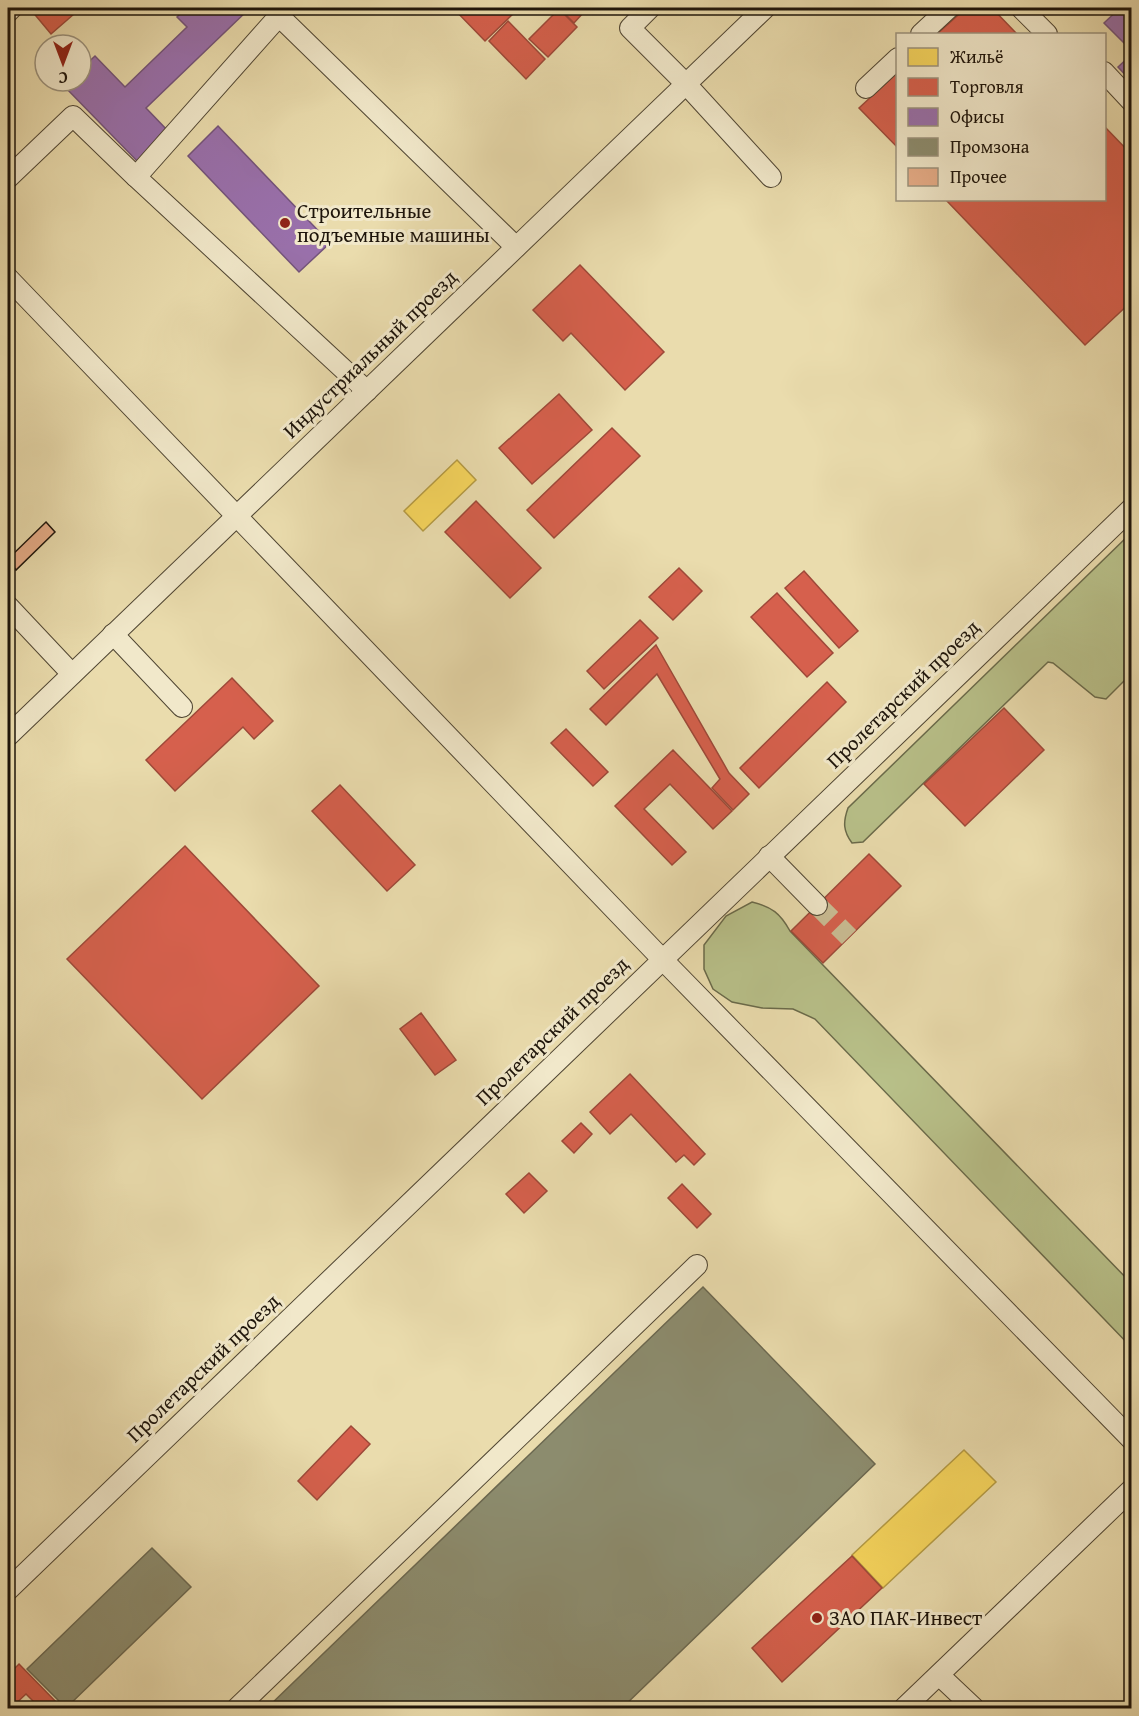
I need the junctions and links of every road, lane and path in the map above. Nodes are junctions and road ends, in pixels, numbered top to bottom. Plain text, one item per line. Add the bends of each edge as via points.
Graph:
1 (12, 8) edge
2 (650, 8) edge
3 (765, 8) edge
4 (949, 8) edge
5 (1021, 8) edge
6 (8, 12) edge
7 (922, 33) edge
8 (1046, 33) edge
9 (896, 59) edge
10 (1106, 74) edge
11 (686, 84) junction
12 (866, 88) dead end
13 (1131, 102) edge
14 (136, 177) junction
15 (771, 177) dead end
16 (8, 178) edge
17 (516, 247) junction
18 (8, 278) edge
19 (367, 391) junction
20 (1131, 508) edge
21 (236, 516) junction
22 (8, 606) edge
23 (113, 634) junction
24 (72, 674) junction
25 (182, 707) dead end
26 (8, 736) edge
27 (769, 856) junction
28 (817, 905) tunnel mouth
29 (662, 959) junction
30 (697, 1265) dead end
31 (1131, 1440) edge
32 (1131, 1489) edge
33 (8, 1590) edge
34 (939, 1675) junction
35 (237, 1708) edge
36 (904, 1708) edge
37 (974, 1708) edge

1 - 6 street
2 - 11 street via 630,28
3 - 11 street, Индустриальный проезд
4 - 7 street
5 - 8 street
9 - 12 street
10 - 13 street
11 - 15 street
11 - 17 street, Индустриальный проезд
14 - 16 street via 73,116
14 - 17 street via 279,16
14 - 19 street
17 - 19 street, Индустриальный проезд
18 - 21 street
19 - 21 street, Индустриальный проезд
20 - 27 street, Пролетарский проезд
21 - 23 street, Индустриальный проезд
21 - 29 street
22 - 24 street
23 - 24 street, Индустриальный проезд
23 - 25 street
24 - 26 street, Индустриальный проезд
27 - 28 street
27 - 29 street, Пролетарский проезд
29 - 31 street
29 - 33 street, Пролетарский проезд
30 - 35 street
32 - 34 street
34 - 36 street
34 - 37 street

